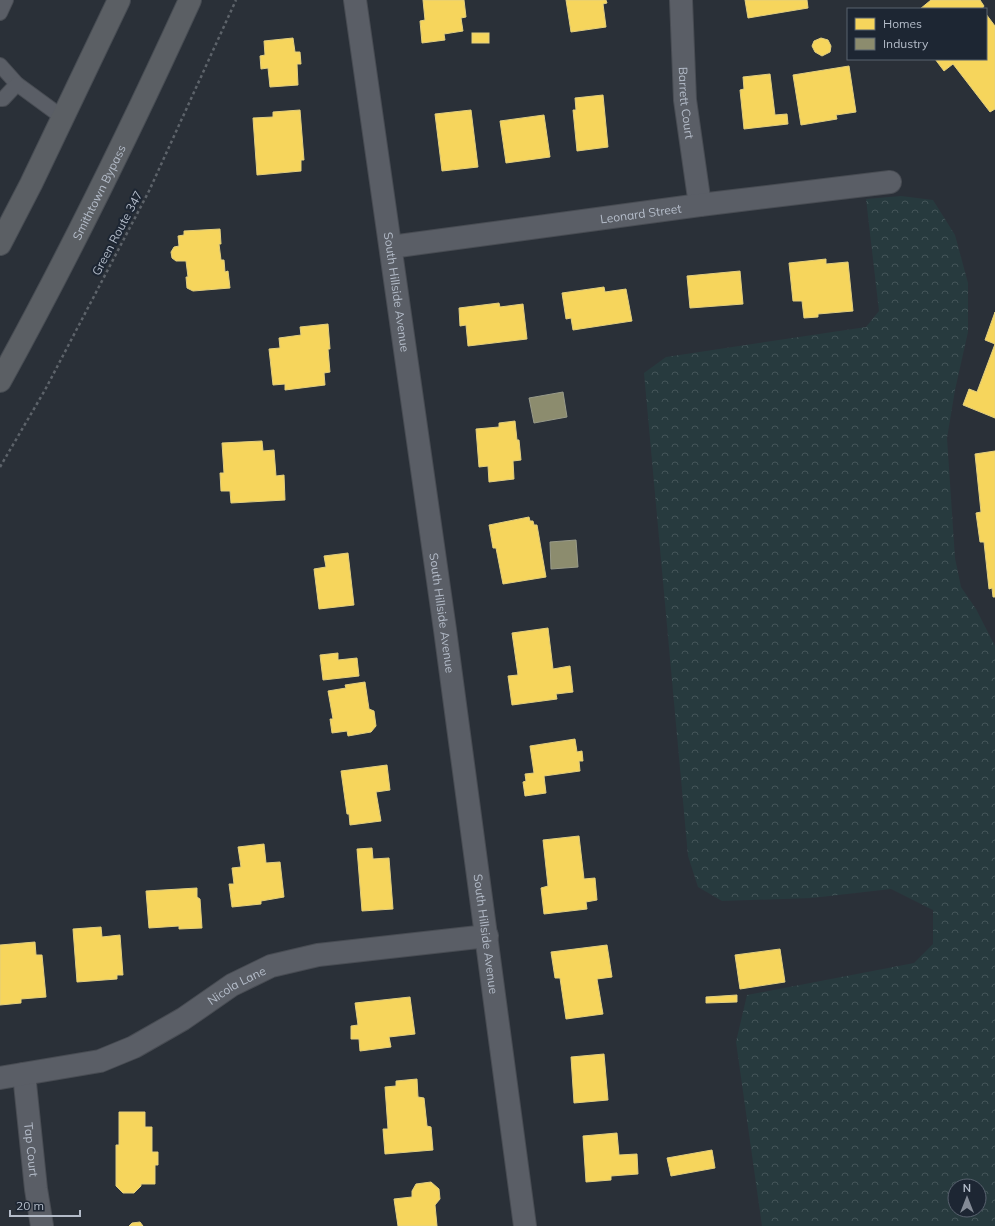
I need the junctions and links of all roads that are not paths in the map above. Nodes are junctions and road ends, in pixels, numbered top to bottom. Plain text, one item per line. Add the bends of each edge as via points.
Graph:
1 (6, 0) edge
2 (190, 0) edge
3 (355, 0) edge
4 (681, 0) edge
5 (112, 4) edge
6 (0, 13) edge
7 (0, 65) edge
8 (17, 84) junction
9 (0, 99) edge
10 (62, 117) junction
11 (890, 182) dead end
12 (700, 205) junction
13 (0, 244) edge
14 (391, 247) junction
15 (0, 381) edge
16 (487, 936) junction
17 (24, 1074) junction
18 (0, 1078) edge
19 (42, 1226) edge
20 (525, 1226) edge

1 - 6 lane
2 - 15 highway, Smithtown Bypass via 89,213
3 - 14 street, South Hillside Avenue
4 - 12 street, Barrett Court via 684,100
5 - 10 highway
7 - 8 lane
8 - 9 lane
8 - 10 lane
10 - 13 highway
11 - 12 street, Leonard Street
12 - 14 street, Leonard Street
14 - 16 street, South Hillside Avenue
16 - 17 street, Nicola Lane via 318,955 271,966 232,985 183,1019 134,1048 100,1061
16 - 20 street, South Hillside Avenue
17 - 18 street, Nicola Lane
17 - 19 street, Tap Court

